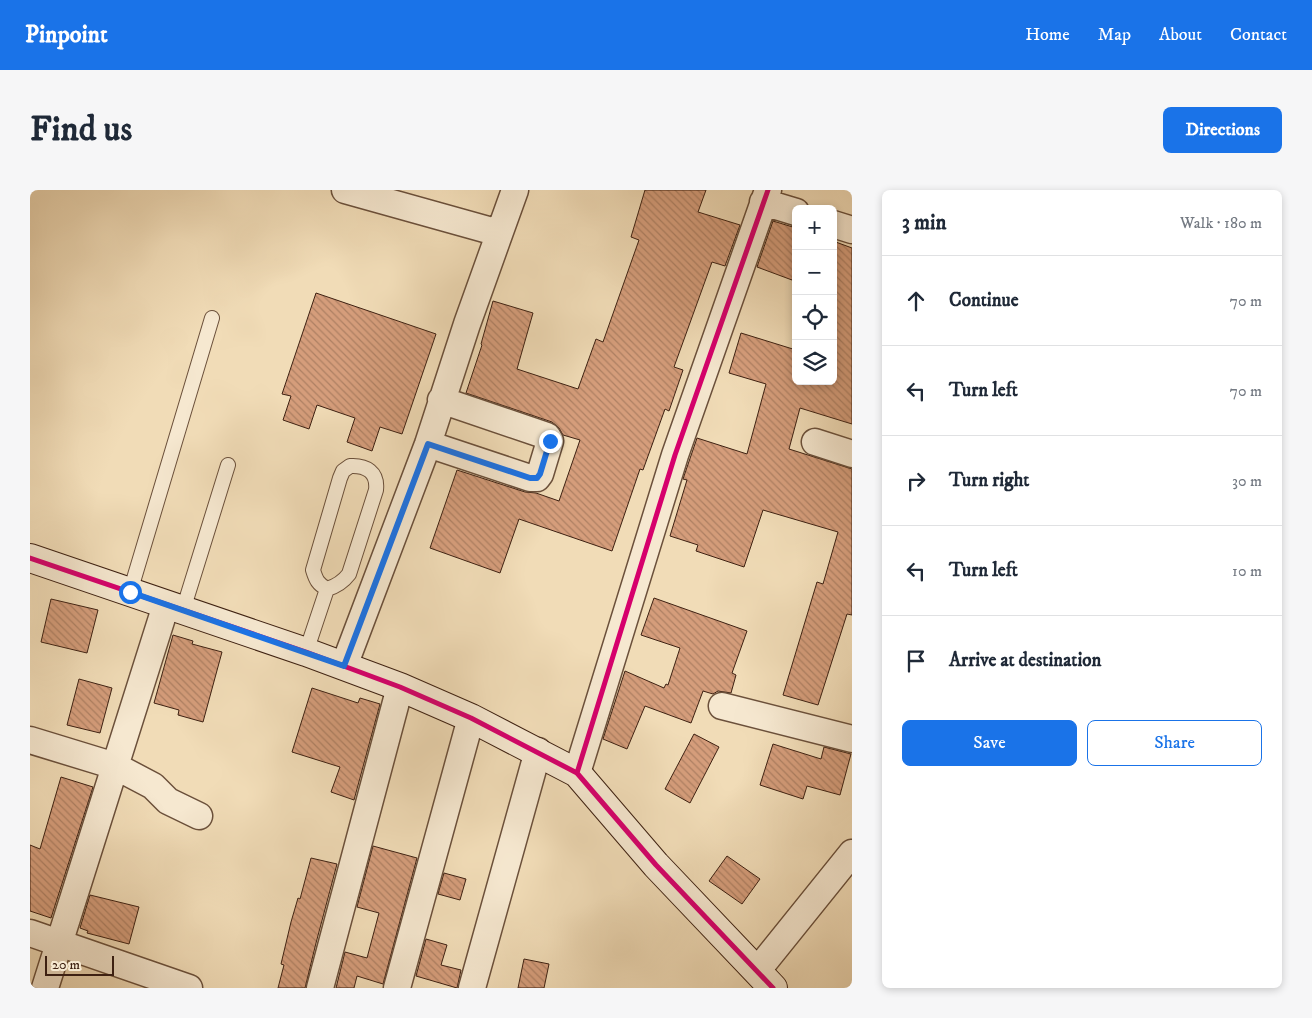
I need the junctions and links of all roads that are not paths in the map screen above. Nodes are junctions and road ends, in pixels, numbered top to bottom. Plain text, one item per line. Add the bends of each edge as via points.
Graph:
1 (345, 190) edge
2 (515, 190) edge
3 (766, 196) edge
4 (792, 210) edge
5 (837, 225) edge
6 (852, 230) edge
7 (499, 233) junction
8 (212, 318) dead end
9 (442, 400) junction
10 (815, 442) dead end
11 (428, 444) junction
12 (852, 454) edge
13 (228, 465) dead end
14 (30, 558) edge
15 (327, 589) junction
16 (130, 592) junction
17 (174, 608) junction
18 (306, 652) junction
19 (344, 666) junction
20 (400, 687) junction
21 (722, 706) dead end
22 (471, 718) junction
23 (852, 739) edge
24 (30, 740) edge
25 (538, 751) junction
26 (115, 766) junction
27 (578, 773) junction
28 (198, 816) dead end
29 (852, 854) edge
30 (30, 933) edge
31 (59, 944) junction
32 (765, 980) edge
33 (45, 988) edge
34 (189, 988) edge
35 (320, 988) edge
36 (397, 988) edge
37 (472, 988) edge

1 - 7 street
2 - 7 street
3 - 4 street
3 - 27 street via 675,455
5 - 6 street
7 - 9 street
8 - 16 lane
9 - 11 street
9 - 11 street via 547,436 549,447 540,474 537,478 530,478
10 - 12 street
11 - 19 street
13 - 17 lane
14 - 16 street
15 - 15 lane via 316,580 313,570 340,478 350,466 365,467 375,478 376,490 349,574
15 - 18 lane
16 - 17 street
17 - 18 street
17 - 26 street
18 - 19 street
19 - 20 street
20 - 22 street
20 - 35 street
21 - 23 street
22 - 25 street
22 - 36 street
24 - 26 street
25 - 27 street
25 - 37 street
26 - 28 street via 153,786 168,801
26 - 31 street
27 - 32 street via 656,865
29 - 32 street
30 - 31 street
31 - 33 street
31 - 34 street

